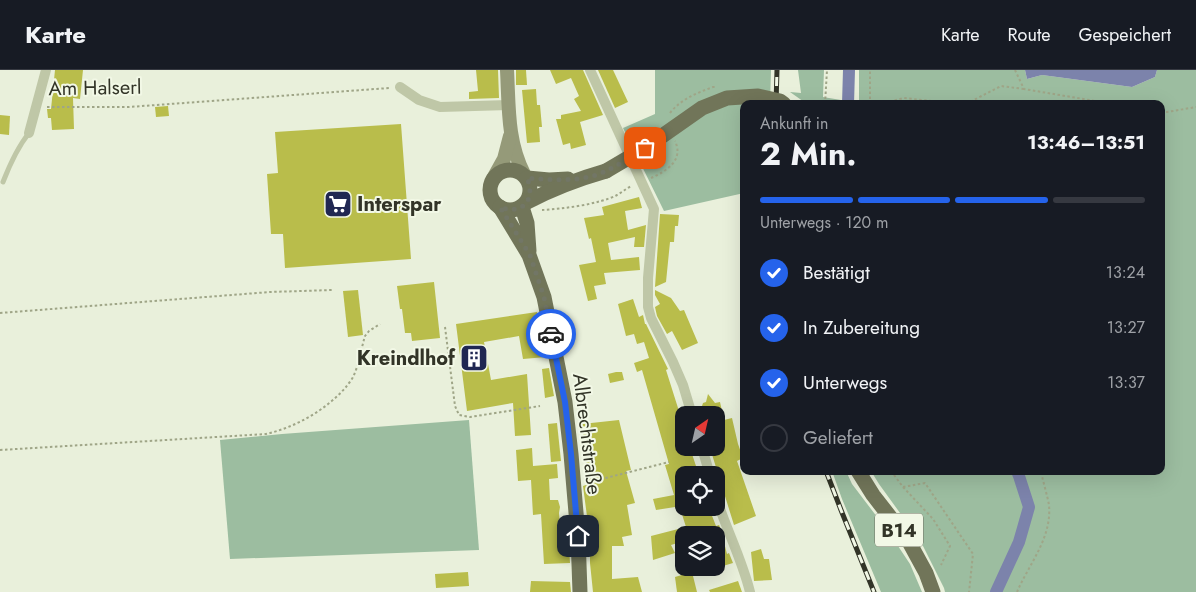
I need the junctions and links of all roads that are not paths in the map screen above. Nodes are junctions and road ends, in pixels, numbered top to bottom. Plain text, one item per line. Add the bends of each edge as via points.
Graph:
1 (46, 70) edge
2 (507, 70) edge
3 (590, 70) edge
4 (400, 87) road end
5 (776, 100) edge
6 (508, 105) junction
7 (29, 134) joint
8 (511, 136) junction
9 (525, 176) junction
10 (494, 177) junction
11 (582, 178) junction
12 (3, 182) dead end
13 (524, 204) junction
14 (500, 207) junction
15 (530, 255) junction
16 (689, 406) edge
17 (860, 475) edge
18 (722, 516) edge
19 (580, 592) edge
20 (750, 592) edge
21 (933, 592) edge

1 - 7 street
2 - 6 main road
3 - 16 street via 654,209 648,307
4 - 6 street via 419,100 440,107
5 - 11 main road, bridge via 758,96 727,98 702,108 606,171
6 - 8 main road
7 - 12 lane via 20,144
8 - 9 main road
8 - 10 main road
9 - 10 main road via 509,170
9 - 11 main road via 549,180
9 - 13 main road via 530,192
10 - 14 main road via 490,191 492,199
11 - 13 main road
13 - 14 main road via 511,210
13 - 15 main road, Albrechtstraße
14 - 15 main road, Albrechtstraße
15 - 19 main road, Albrechtstraße via 544,297 565,402
17 - 21 main road, B14 via 908,540
18 - 20 street

